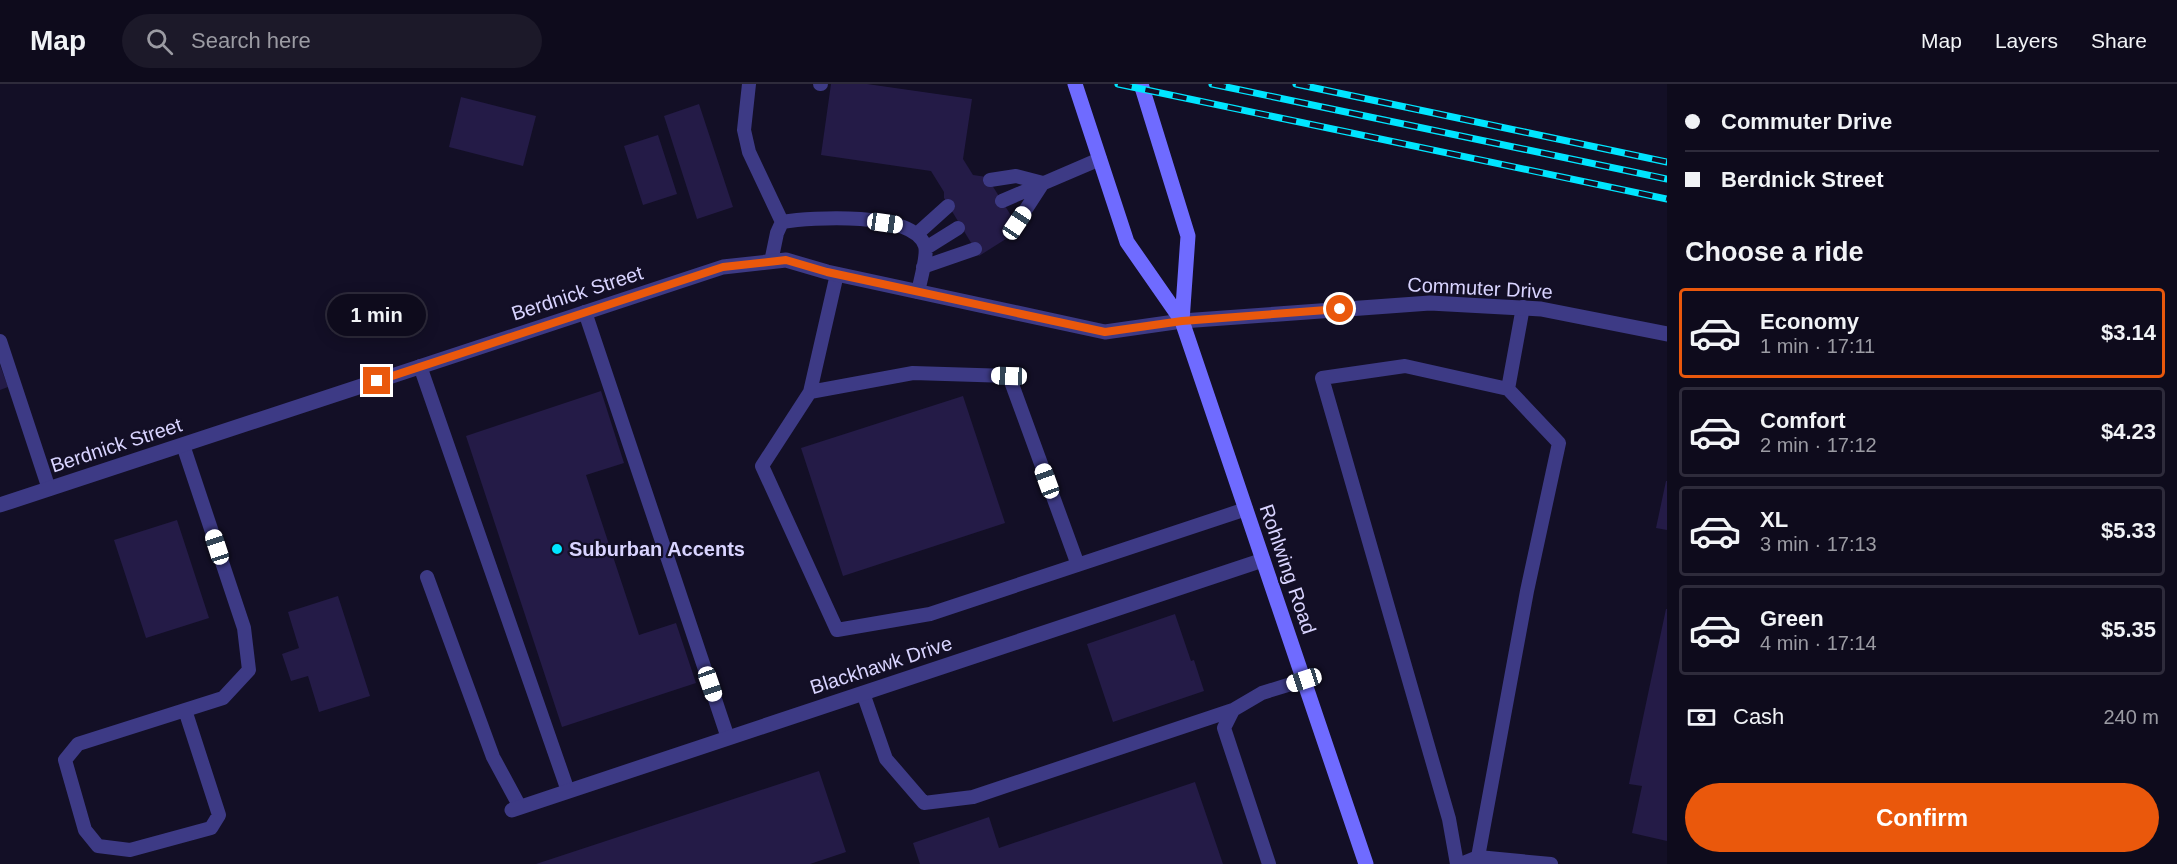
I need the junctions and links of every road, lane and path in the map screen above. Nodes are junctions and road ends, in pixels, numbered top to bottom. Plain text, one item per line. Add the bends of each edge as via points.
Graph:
1 (749, 84) edge
2 (1076, 84) edge
3 (1142, 84) edge
4 (1100, 159) junction
5 (990, 180) dead end
6 (1043, 183) junction
7 (1002, 201) dead end
8 (948, 206) dead end
9 (782, 222) junction
10 (1017, 223) dead end
11 (958, 228) dead end
12 (918, 233) junction
13 (926, 248) junction
14 (975, 249) dead end
15 (771, 262) junction
16 (923, 267) junction
17 (837, 274) junction
18 (918, 292) junction
19 (1522, 307) junction
20 (585, 312) junction
21 (1182, 321) junction
22 (1667, 334) edge
23 (0, 341) edge
24 (420, 366) junction
25 (1508, 389) junction
26 (810, 392) junction
27 (183, 445) junction
28 (49, 489) junction
29 (0, 505) edge
30 (1246, 509) junction
31 (1263, 560) junction
32 (1078, 565) junction
33 (427, 577) dead end
34 (1304, 680) junction
35 (862, 693) junction
36 (185, 710) junction
37 (1233, 710) junction
38 (728, 738) junction
39 (568, 791) junction
40 (516, 809) joint
41 (1478, 857) junction
42 (1545, 863) edge
43 (1269, 864) edge
44 (1366, 864) edge
45 (1459, 864) edge

1 - 9 lane via 744,130 749,152
2 - 4 main road, Rohlwing Road
3 - 21 main road, Rohlwing Road via 1188,236
4 - 6 lane
4 - 21 main road, Rohlwing Road via 1127,243
5 - 6 lane via 1016,176
6 - 7 lane
6 - 10 lane
8 - 12 lane
9 - 12 lane via 846,218 904,226
9 - 15 lane
11 - 13 lane
12 - 13 lane
13 - 16 lane
14 - 16 lane
15 - 17 street, Berdnick Street via 786,260
15 - 20 street, Berdnick Street via 723,267
16 - 18 lane
17 - 18 street, Berdnick Street
17 - 26 lane
18 - 21 street, Berdnick Street via 1105,332
19 - 21 street, Commuter Drive via 1430,303
19 - 22 street, Commuter Drive
19 - 25 lane
20 - 24 street, Berdnick Street
20 - 38 lane
21 - 30 main road, Rohlwing Road
23 - 28 lane
24 - 27 street, Berdnick Street
24 - 39 lane
25 - 41 lane via 1559,443
25 - 45 lane via 1405,366 1322,378
26 - 32 lane via 913,373 1009,376
26 - 32 lane via 762,466 837,630 930,614
27 - 28 street, Berdnick Street
27 - 36 lane via 244,628 249,670 223,698
28 - 29 street, Berdnick Street
30 - 31 main road, Rohlwing Road
30 - 32 lane
31 - 34 main road, Rohlwing Road
31 - 35 street, Blackhawk Drive
33 - 40 lane
34 - 37 lane via 1262,693
34 - 44 main road, Rohlwing Road
35 - 37 lane via 886,759 924,803 973,797
35 - 38 street, Blackhawk Drive
36 - 36 lane via 78,744 64,760 84,830 98,846 130,850 211,828 219,815
37 - 43 lane via 1224,728
38 - 39 street, Blackhawk Drive
39 - 40 street, Blackhawk Drive
41 - 42 lane
41 - 45 lane

